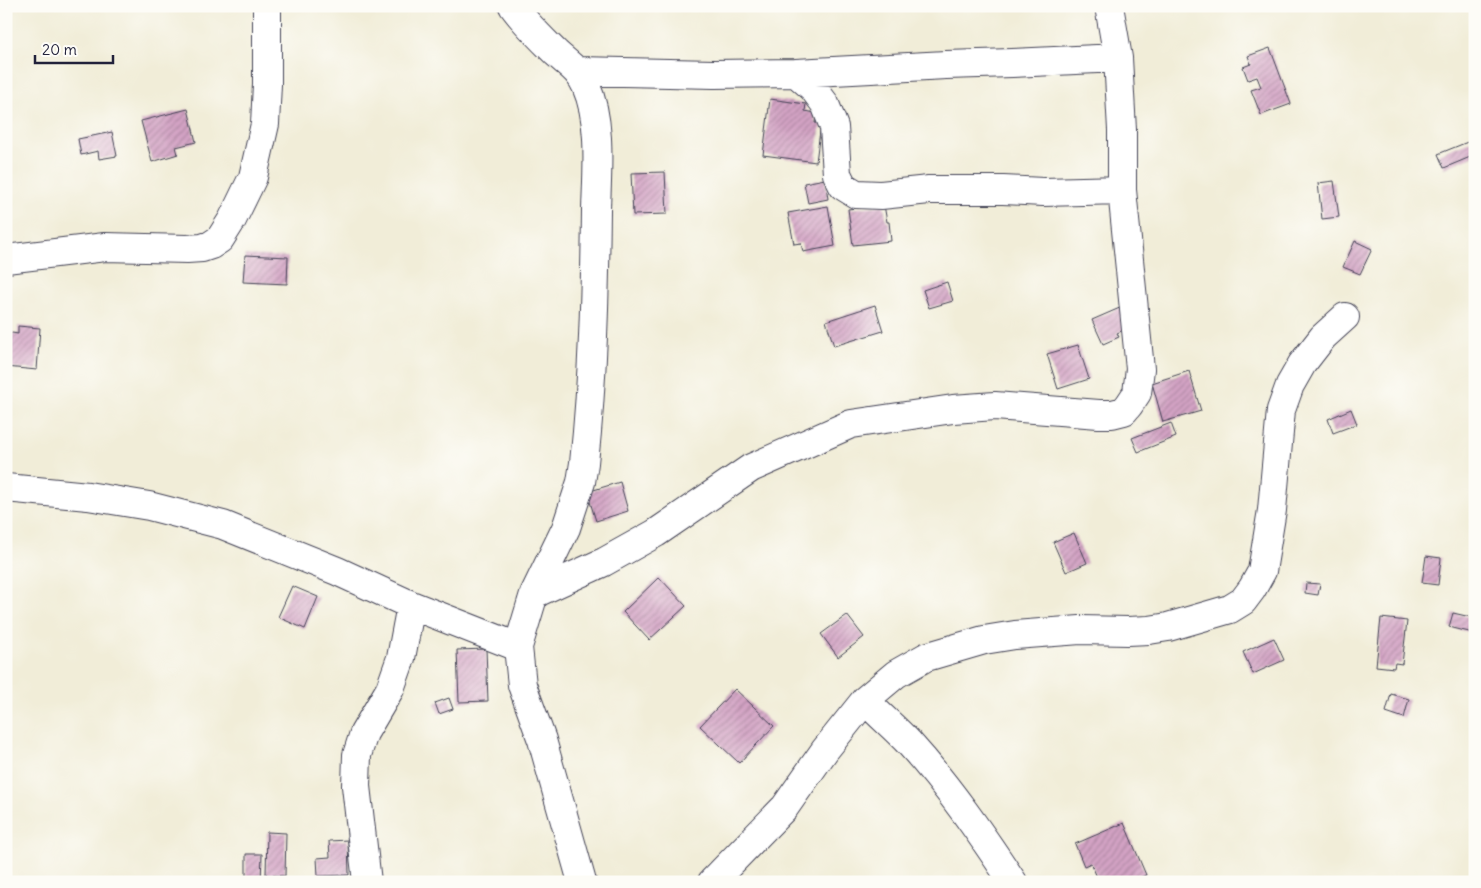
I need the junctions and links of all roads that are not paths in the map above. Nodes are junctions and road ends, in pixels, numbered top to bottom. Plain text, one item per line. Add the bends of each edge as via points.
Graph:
1 (267, 6) edge
2 (513, 6) edge
3 (1108, 6) edge
4 (1118, 58) junction
5 (578, 71) junction
6 (796, 73) junction
7 (1122, 190) junction
8 (6, 260) edge
9 (1345, 317) dead end
10 (6, 488) edge
11 (534, 594) junction
12 (412, 605) junction
13 (518, 647) junction
14 (865, 700) junction
15 (367, 882) edge
16 (582, 882) edge
17 (712, 882) edge
18 (1012, 882) edge

1 - 8 street via 265,124 253,177 220,239 202,248 105,247
2 - 5 street via 527,25
3 - 4 street
4 - 6 street
4 - 7 street
5 - 6 street
5 - 11 street via 594,110 597,144 594,331 586,439 581,482 566,528
6 - 7 street via 825,104 834,127 837,174 843,186 856,194 929,190
7 - 11 street via 1140,369 1137,393 1124,411 1099,414 995,406 953,408 851,424 751,468 656,533 604,562
9 - 14 street via 1323,337 1302,364 1281,410 1271,518 1262,571 1243,601 1230,609 1149,630 1050,632 975,642 926,657 896,674
10 - 12 street via 63,492 149,506 223,525
11 - 13 street
12 - 13 street
12 - 15 street via 402,658 390,689 364,733 357,755 356,786
13 - 16 street via 522,685 542,740
14 - 17 street via 785,807
14 - 18 street via 909,743 946,787

